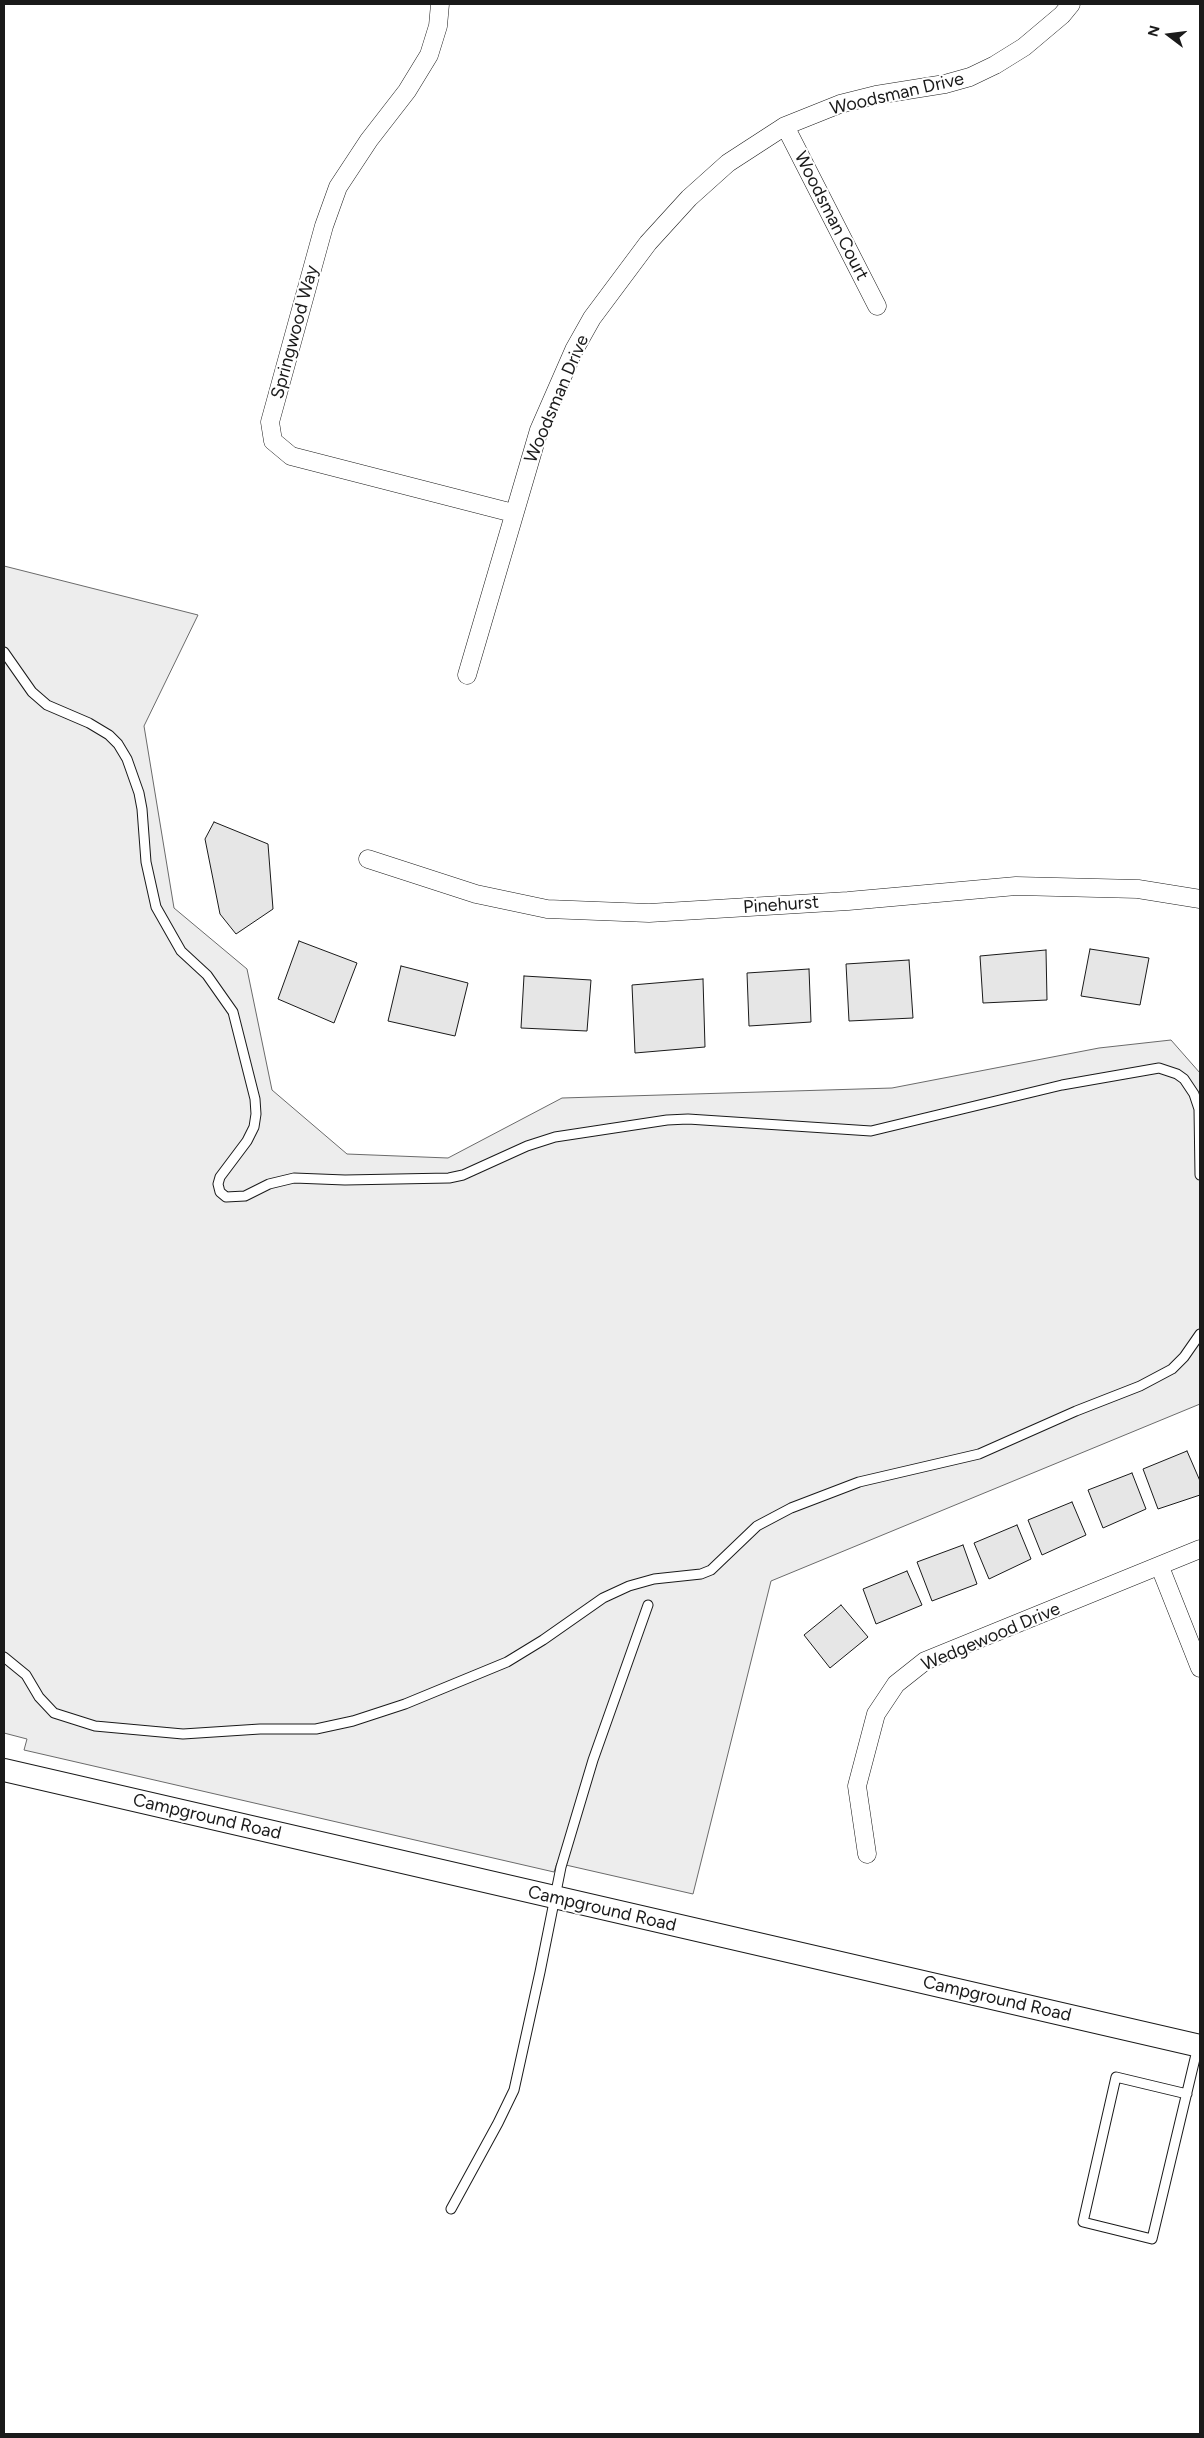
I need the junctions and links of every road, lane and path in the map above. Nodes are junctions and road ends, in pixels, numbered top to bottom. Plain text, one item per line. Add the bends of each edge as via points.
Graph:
1 (440, 4) edge
2 (1071, 4) edge
3 (785, 126) junction
4 (877, 306) dead end
5 (513, 513) junction
6 (4, 652) edge
7 (467, 675) dead end
8 (368, 859) dead end
9 (1200, 899) edge
10 (1200, 1175) edge
11 (1200, 1334) edge
12 (1200, 1549) edge
13 (1160, 1567) junction
14 (648, 1605) dead end
15 (4, 1657) edge
16 (1200, 1668) edge
17 (4, 1770) edge
18 (867, 1854) dead end
19 (554, 1898) junction
20 (1199, 2046) edge
21 (1187, 2094) junction
22 (451, 2209) dead end

1 - 5 street, Springwood Way via 438,26 429,55 408,91 369,140 338,187 324,226 270,422 273,441 291,456
2 - 3 street, Woodsman Drive via 1024,47 970,77 840,104
3 - 4 street, Woodsman Court
3 - 5 street, Woodsman Drive via 728,163 689,198 613,288 574,350 540,430
5 - 7 street, Woodsman Drive
6 - 10 lane via 32,692 47,705 88,723 118,744 139,793 146,862 156,907 181,951 207,975 233,1012 256,1099 256,1114 247,1141 220,1177 220,1192 226,1196 245,1196 269,1184 294,1178 448,1178 555,1137 667,1120 871,1131 1062,1085 1159,1068 1184,1079 1194,1094 1199,1109
8 - 9 street, Pinehurst via 476,894 547,909 650,913 848,901 1016,886 1138,889
11 - 15 lane via 1172,1369 1140,1386 1076,1410 979,1454 859,1482 791,1508 757,1526 711,1570 628,1586 603,1598 507,1662 352,1722 316,1729 183,1734 95,1726 54,1713 38,1697 26,1675
12 - 13 street, Wedgewood Drive
13 - 16 street
13 - 18 street, Wedgewood Drive via 925,1662 896,1684 876,1714 857,1786
14 - 19 lane via 594,1760 560,1867
17 - 19 street, Campground Road
19 - 20 street, Campground Road
19 - 22 lane via 514,2090
20 - 21 lane
21 - 21 lane via 1152,2239 1083,2222 1116,2077

